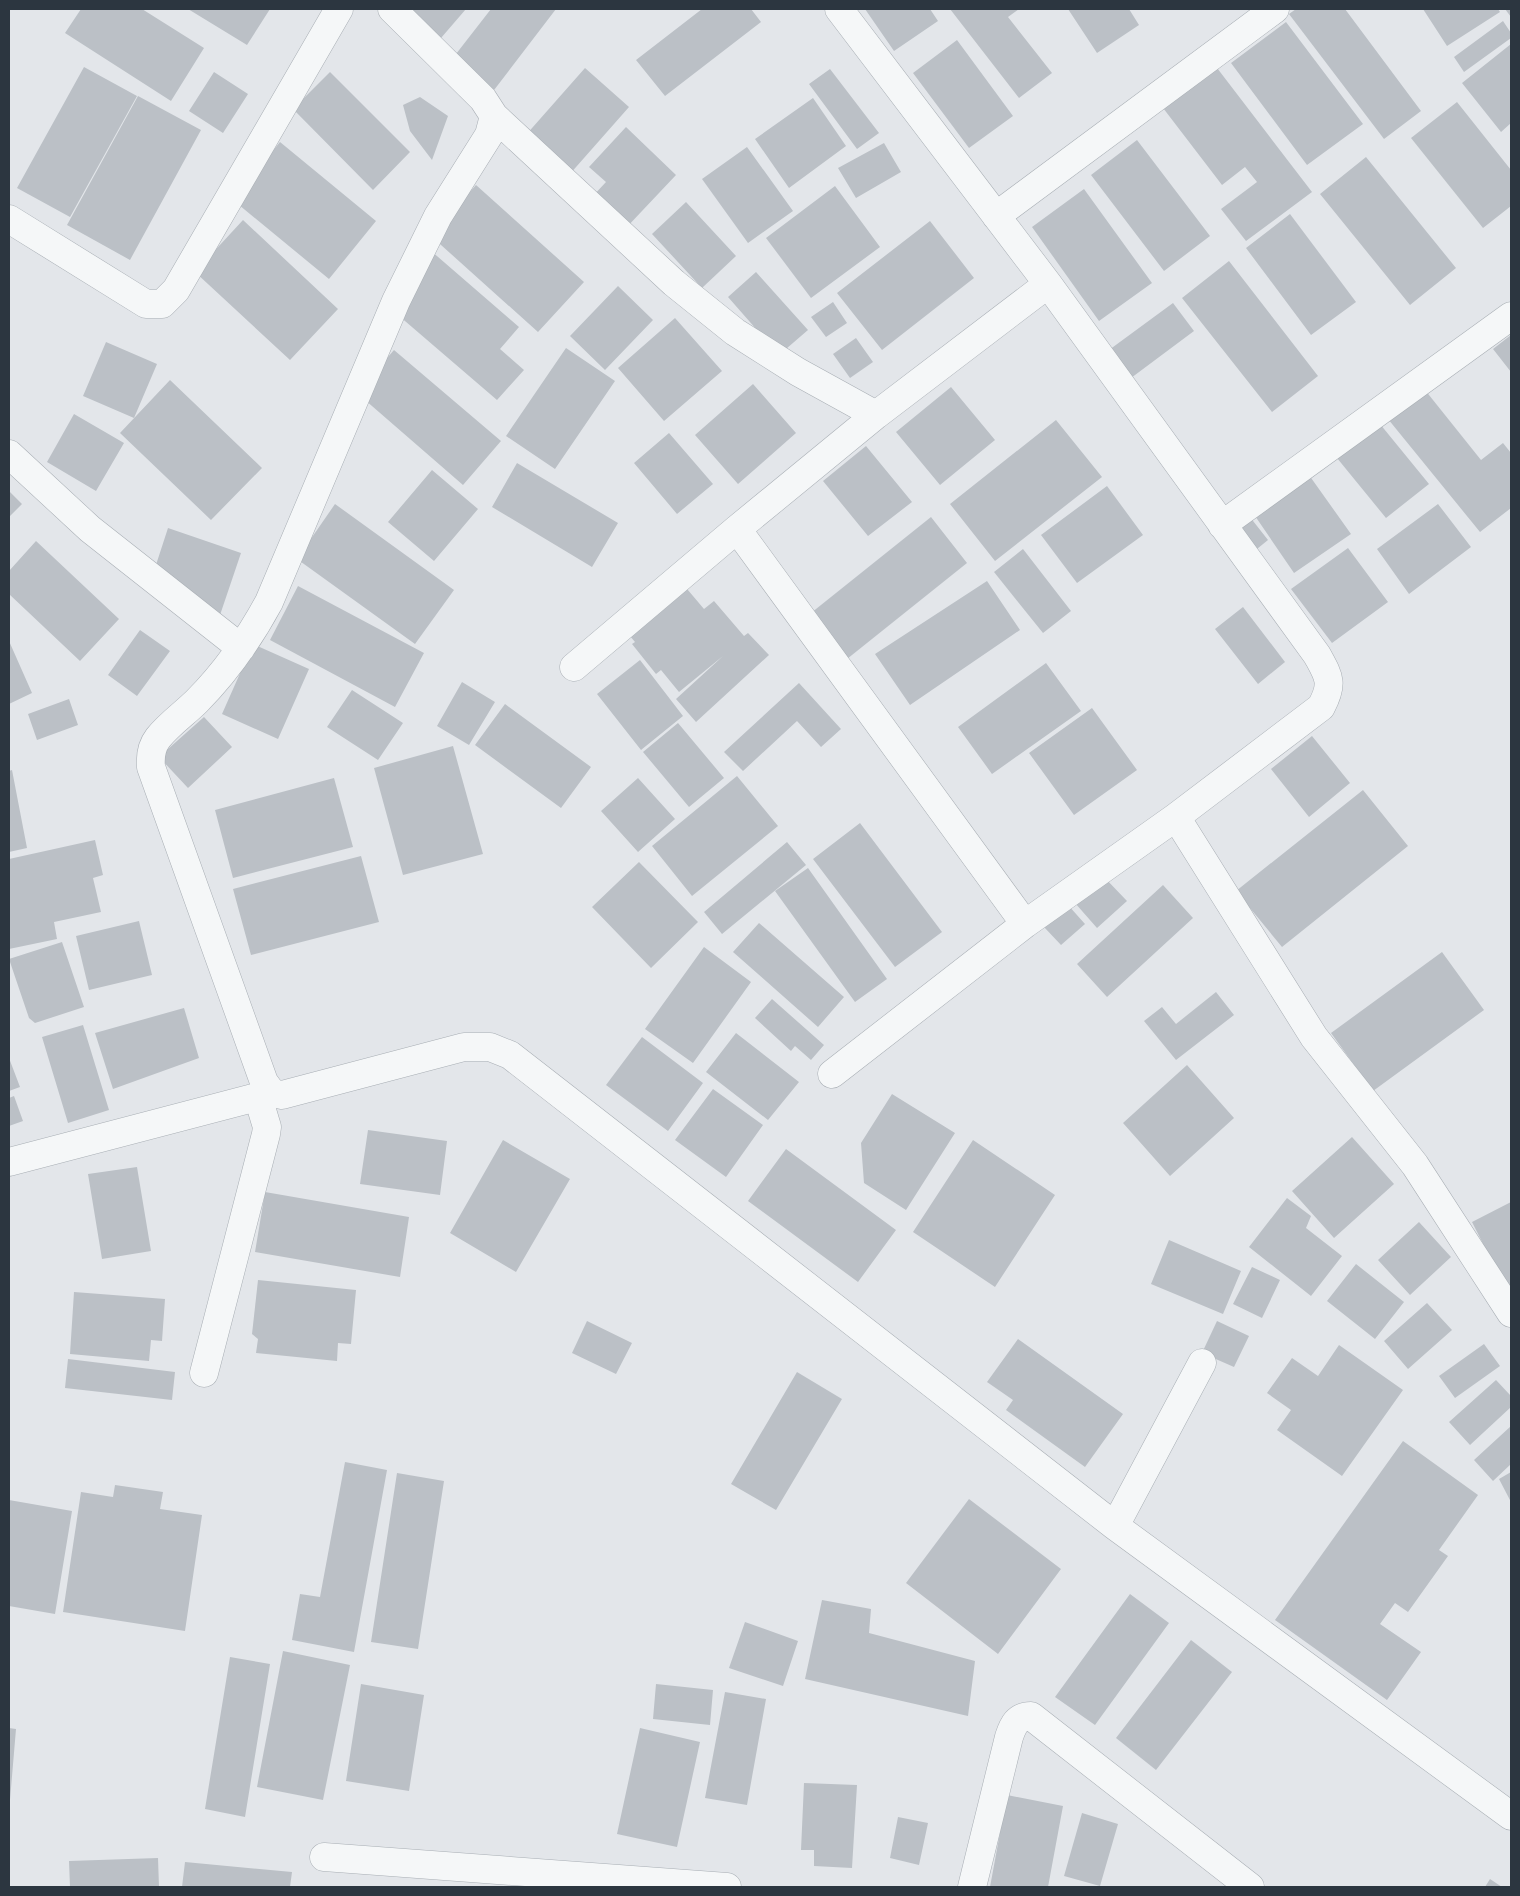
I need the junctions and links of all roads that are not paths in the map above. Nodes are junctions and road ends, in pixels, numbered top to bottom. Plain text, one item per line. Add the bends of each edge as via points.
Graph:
1 (339, 9) edge
2 (392, 9) edge
3 (839, 9) edge
4 (1275, 9) edge
5 (494, 116) junction
6 (996, 216) junction
7 (9, 219) edge
8 (1048, 284) junction
9 (1511, 316) edge
10 (876, 415) junction
11 (9, 454) edge
12 (1222, 525) junction
13 (737, 529) junction
14 (241, 648) junction
15 (574, 667) dead end
16 (1176, 817) junction
17 (1025, 924) junction
18 (832, 1074) dead end
19 (265, 1094) junction
20 (9, 1162) edge
21 (1511, 1313) edge
22 (1202, 1364) dead end
23 (204, 1373) dead end
24 (1115, 1526) junction
25 (1511, 1816) edge
26 (324, 1857) dead end
27 (727, 1887) edge
28 (972, 1887) edge
29 (1250, 1887) edge

1 - 7 street via 176,290 162,304 146,304
2 - 5 street via 483,99
3 - 6 street
4 - 6 street
5 - 10 street via 674,283 735,332 798,372
5 - 14 street via 489,135 438,216 400,292 269,602
6 - 8 street
8 - 10 street
8 - 12 street
9 - 12 street
10 - 13 street
11 - 14 street via 90,529
12 - 16 street via 1317,655 1329,678 1327,696 1321,708
13 - 15 street
13 - 17 street
14 - 19 street via 198,700 157,738 150,753 154,776 261,1073
16 - 17 street
16 - 21 street via 1314,1037 1415,1166
17 - 18 street
19 - 20 street
19 - 23 street via 266,1134
19 - 24 street via 282,1095 464,1047 490,1047 510,1055
22 - 24 street
24 - 25 street
26 - 27 street
28 - 29 street via 1009,1737 1018,1719 1026,1716 1031,1716

